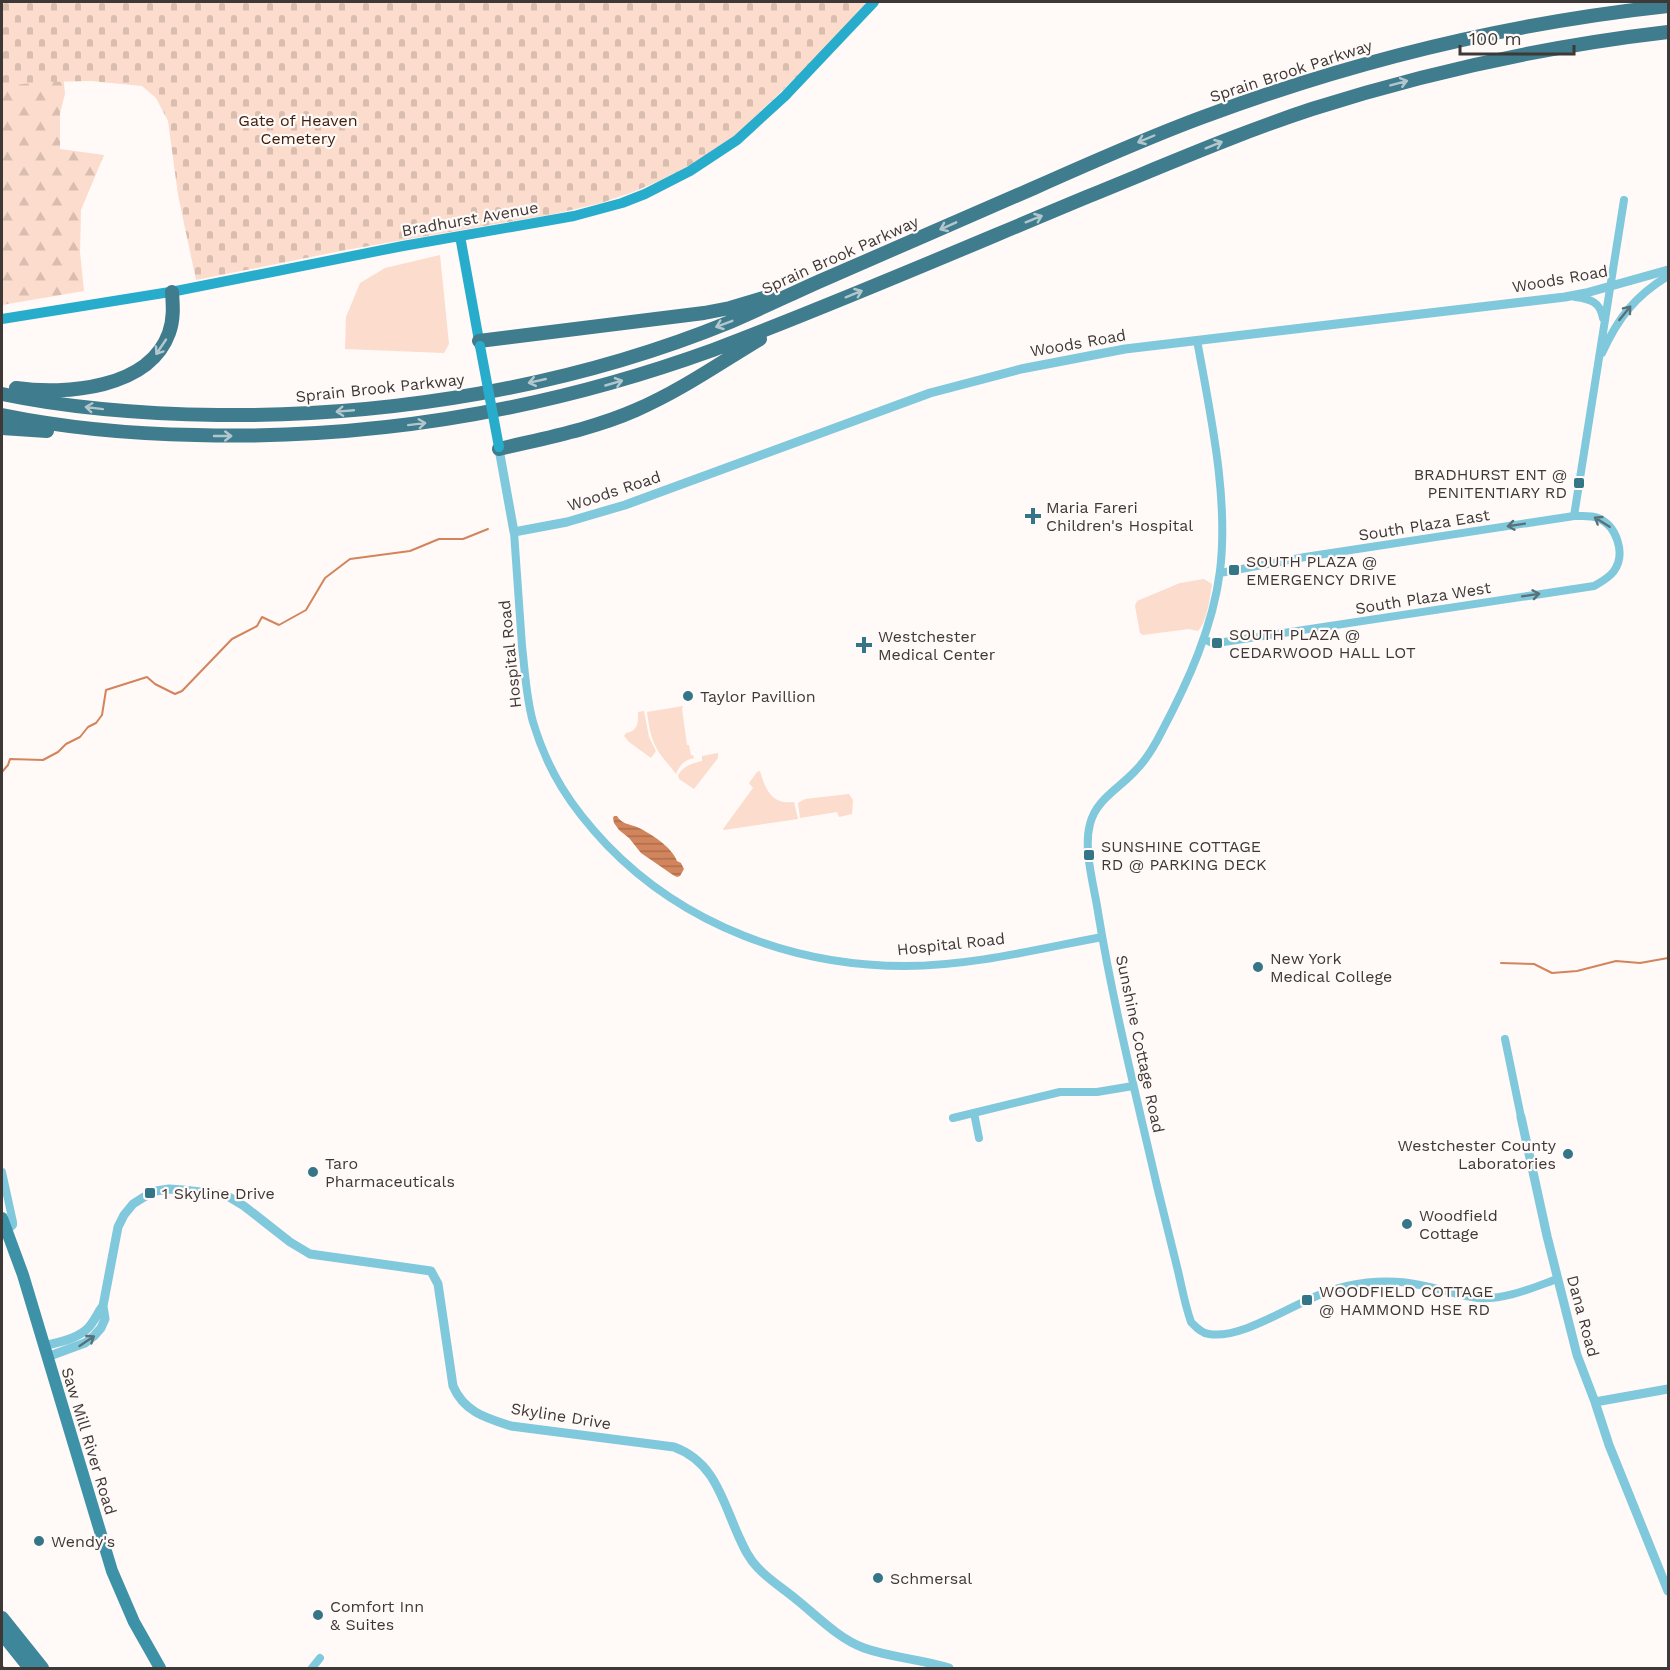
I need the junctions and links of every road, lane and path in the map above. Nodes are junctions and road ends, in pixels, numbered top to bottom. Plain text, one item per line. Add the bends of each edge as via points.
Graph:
1 (874, 2) edge
2 (1668, 6) edge
3 (1668, 32) edge
4 (1624, 200) dead end
5 (460, 236) junction
6 (1668, 270) edge
7 (1668, 276) edge
8 (816, 284) junction
9 (1610, 286) junction
10 (171, 292) junction
11 (1565, 297) junction
12 (800, 316) junction
13 (2, 319) edge
14 (1604, 322) junction
15 (1197, 340) junction
16 (480, 344) junction
17 (1598, 363) junction
18 (2, 386) edge
19 (2, 394) edge
20 (2, 415) edge
21 (2, 428) edge
22 (100, 430) junction
23 (499, 448) junction
24 (1574, 516) junction
25 (514, 532) junction
26 (1619, 545) joint
27 (1220, 573) junction
28 (1204, 639) junction
29 (1102, 937) junction
30 (1505, 1039) dead end
31 (1133, 1086) junction
32 (974, 1113) junction
33 (1521, 1117) joint
34 (953, 1118) dead end
35 (980, 1137) dead end
36 (2, 1172) edge
37 (2, 1218) edge
38 (7, 1231) junction
39 (1557, 1279) junction
40 (45, 1351) junction
41 (1668, 1389) edge
42 (1595, 1402) junction
43 (1668, 1591) edge
44 (2, 1618) edge
45 (2, 1633) edge
46 (320, 1658) dead end
47 (30, 1668) edge
48 (42, 1668) edge
49 (160, 1668) edge
50 (312, 1668) edge
51 (949, 1668) edge

1 - 5 main road, Bradhurst Avenue via 759,121 690,171 645,194 597,210
2 -> 8 highway, Sprain Brook Parkway via 1485,34 1302,82 1149,138
12 -> 3 highway via 1201,150 1310,110 1492,61
4 - 9 street
5 - 10 main road, Bradhurst Avenue
5 - 16 main road, Hospital Road
6 - 9 street, Woods Road
17 -> 7 street via 1621,317 1650,287
8 - 16 highway via 704,313
8 -> 19 highway, Sprain Brook Parkway via 732,321 631,356 527,383 422,402 313,413 197,415 100,409
9 - 11 street, Woods Road
9 - 14 street
10 - 13 main road, Bradhurst Avenue
10 -> 18 highway via 170,332 153,358 137,370 76,390
11 - 14 street via 1594,302 1601,309
11 - 15 street, Woods Road
22 -> 12 highway via 268,436 454,419 638,376
12 - 23 highway via 636,410 586,428
14 - 17 street
15 - 25 street, Woods Road via 1099,352 974,380 625,505
15 - 27 street, Sunshine Cottage Road via 1222,501
16 - 23 main road, Hospital Road, bridge
17 - 24 street
20 - 22 highway
21 - 22 highway
23 - 25 street, Hospital Road
26 -> 24 street, South Plaza East via 1607,523 1597,517
24 -> 27 street, South Plaza East
25 - 29 street, Hospital Road via 527,692 533,723 551,769 568,799 617,856 677,903 759,942 822,959 863,964 908,966 966,961
28 -> 26 street, South Plaza West via 1217,643 1594,586 1614,572
27 - 28 street, Sunshine Cottage Road
28 - 29 street, Sunshine Cottage Road via 1155,745 1093,815 1088,844
29 - 31 street, Sunshine Cottage Road
30 - 33 street, Dana Road
31 - 32 street via 1097,1092 1060,1092
31 - 39 street, Sunshine Cottage Road via 1187,1311 1191,1322 1207,1334 1248,1327 1328,1292 1365,1283 1399,1282 1495,1298
32 - 34 street
32 - 35 street
33 - 39 street, Dana Road
36 - 38 street via 13,1222
37 - 38 main road, Saw Mill River Road
38 - 40 main road, Saw Mill River Road
39 - 42 street, Dana Road via 1577,1355
40 - 49 main road, Saw Mill River Road via 112,1571 134,1623
40 - 51 street, Skyline Drive via 83,1332 103,1306 114,1239 120,1221 138,1200 162,1190 229,1197 310,1254 430,1271 438,1284 453,1386 471,1410 512,1426 674,1447 690,1454 713,1478 744,1549 758,1569 861,1647
41 - 42 street
42 - 43 street, Dana Road
44 - 48 highway
45 - 47 highway
46 - 50 street

